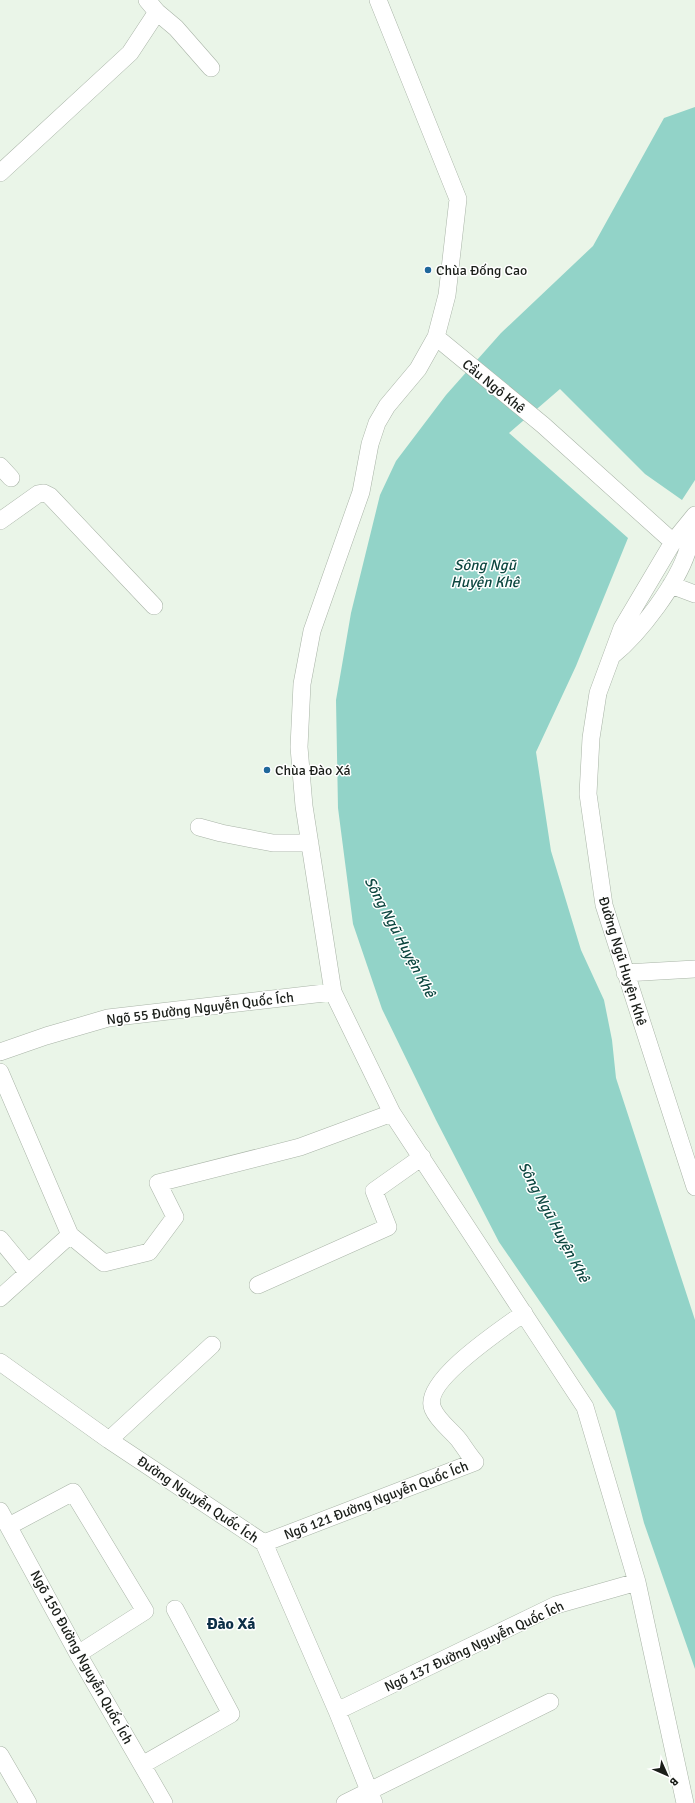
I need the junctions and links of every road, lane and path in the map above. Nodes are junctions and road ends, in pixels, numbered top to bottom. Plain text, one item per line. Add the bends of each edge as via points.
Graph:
1 (378, 0) edge
2 (152, 6) edge
3 (211, 68) dead end
4 (0, 173) edge
5 (441, 342) junction
6 (0, 466) edge
7 (11, 478) dead end
8 (695, 516) edge
9 (0, 521) edge
10 (693, 535) edge
11 (673, 542) junction
12 (671, 585) junction
13 (695, 594) edge
14 (154, 606) dead end
15 (612, 656) junction
16 (199, 827) dead end
17 (310, 843) junction
18 (695, 969) edge
19 (625, 973) junction
20 (333, 992) junction
21 (0, 1052) edge
22 (0, 1072) edge
23 (392, 1113) junction
24 (422, 1157) junction
25 (691, 1161) edge
26 (695, 1186) edge
27 (70, 1235) junction
28 (0, 1239) edge
29 (28, 1273) junction
30 (258, 1284) dead end
31 (0, 1298) edge
32 (524, 1313) junction
33 (212, 1345) dead end
34 (0, 1362) edge
35 (109, 1440) junction
36 (0, 1511) edge
37 (10, 1526) junction
38 (264, 1543) junction
39 (637, 1582) junction
40 (175, 1609) dead end
41 (78, 1654) junction
42 (550, 1702) dead end
43 (337, 1711) junction
44 (0, 1756) edge
45 (142, 1765) junction
46 (372, 1797) edge
47 (28, 1803) edge
48 (164, 1803) edge
49 (345, 1803) edge
50 (685, 1803) edge

1 - 5 street via 458,198
2 - 3 street via 176,28
2 - 4 street via 130,53
5 - 11 street, Cầu Ngô Khê via 543,425
5 - 17 street via 387,406 377,423 370,444 361,492 312,631 302,684 299,746
6 - 7 street
8 - 10 street
8 - 11 street, Đường Ngũ Huyện Khê
9 - 14 street via 38,494 50,496
10 - 12 street
11 - 15 street, Đường Ngũ Huyện Khê via 622,628
12 - 13 street
12 - 15 street via 629,641
15 - 19 street, Đường Ngũ Huyện Khê via 598,693 591,738 588,794 604,905
16 - 17 street via 272,843
17 - 20 street
18 - 19 street
19 - 25 street, Đường Ngũ Huyện Khê
20 - 21 street, Ngõ 55 Đường Nguyễn Quốc Ích via 108,1018
20 - 23 street
22 - 27 street
23 - 24 street
23 - 27 street via 300,1147 158,1183 175,1217 149,1252 104,1263
24 - 30 street via 374,1191 388,1227
24 - 32 street
25 - 26 street, Đường Ngũ Huyện Khê
27 - 29 street
28 - 29 street
29 - 31 street
32 - 38 street, Ngõ 121 Đường Nguyễn Quốc Ích via 460,1361 435,1390 432,1409 475,1462
32 - 39 street via 585,1407
33 - 35 street
34 - 35 street, Đường Nguyễn Quốc Ích
35 - 38 street, Đường Nguyễn Quốc Ích
36 - 37 street, Ngõ 150 Đường Nguyễn Quốc Ích
37 - 41 street, Ngõ 150 Đường Nguyễn Quốc Ích
37 - 41 street via 73,1492 145,1611
38 - 43 street, Đường Nguyễn Quốc Ích
39 - 43 street, Ngõ 137 Đường Nguyễn Quốc Ích via 556,1605
39 - 50 street
40 - 45 street via 231,1714
41 - 45 street, Ngõ 150 Đường Nguyễn Quốc Ích
42 - 46 street
43 - 46 street, Đường Nguyễn Quốc Ích
44 - 47 street
45 - 48 street, Ngõ 150 Đường Nguyễn Quốc Ích
46 - 49 street

